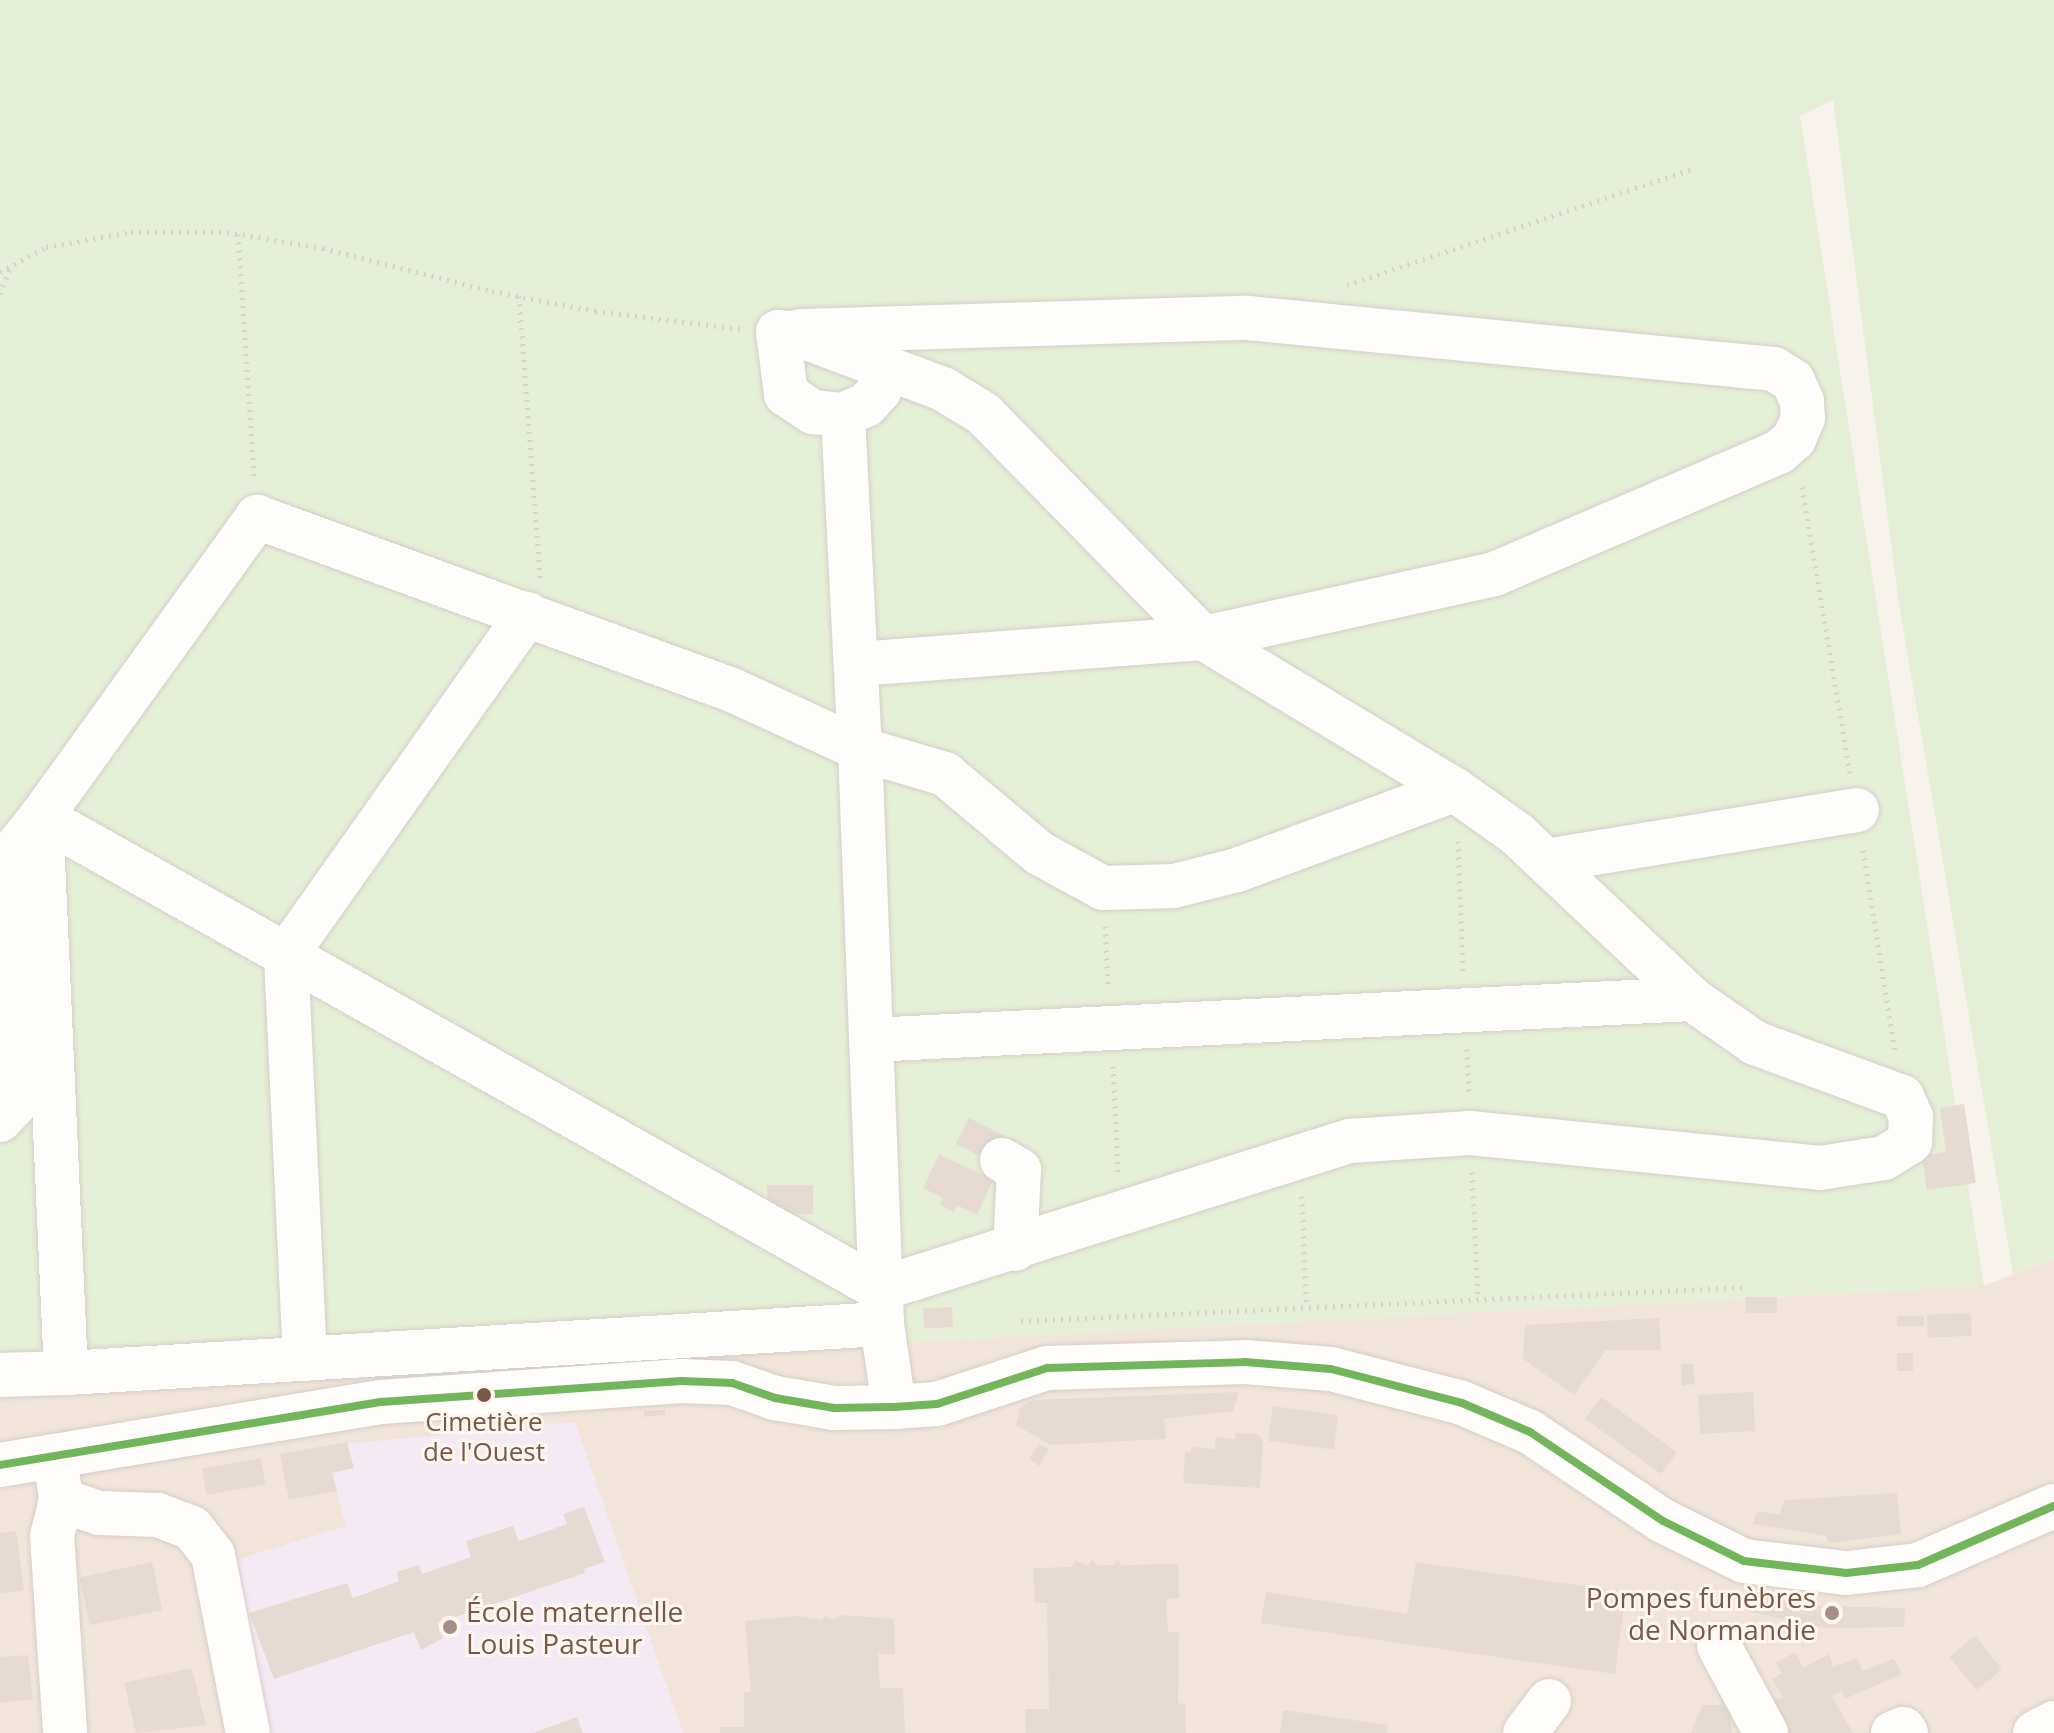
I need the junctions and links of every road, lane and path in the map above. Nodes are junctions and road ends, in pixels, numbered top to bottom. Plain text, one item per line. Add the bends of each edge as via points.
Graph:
1 (1694, 168) dead end
2 (238, 234) junction
3 (11, 266) junction
4 (0, 272) edge
5 (1337, 288) dead end
6 (0, 294) edge
7 (519, 296) junction
8 (778, 332) junction
9 (887, 370) junction
10 (843, 415) junction
11 (257, 517) junction
12 (535, 617) junction
13 (1203, 638) junction
14 (856, 664) junction
15 (860, 749) junction
16 (1455, 790) junction
17 (1857, 810) dead end
18 (41, 817) junction
19 (1546, 861) junction
20 (3, 865) edge
21 (286, 955) junction
22 (1692, 999) junction
23 (871, 1040) junction
24 (0, 1120) edge
25 (1301, 1156) junction
26 (1002, 1160) dead end
27 (1015, 1249) junction
28 (1748, 1287) dead end
29 (881, 1307) junction
30 (1306, 1307) junction
31 (1021, 1321) dead end
32 (305, 1359) junction
33 (66, 1373) junction
34 (0, 1375) edge
35 (894, 1407) junction
36 (55, 1456) junction
37 (0, 1465) edge
38 (61, 1500) junction
39 (2054, 1506) edge
40 (1719, 1646) dead end
41 (2054, 1723) edge
42 (65, 1733) edge
43 (248, 1733) edge
44 (1766, 1733) edge
45 (1893, 1733) edge
46 (1906, 1733) edge
47 (2035, 1733) edge

1 - 5 path
2 - 3 path via 131,232 46,247
2 - 7 path via 323,248
2 - 11 path
3 - 4 path
3 - 6 path
7 - 8 path via 595,311
7 - 12 path
8 - 9 street via 796,334
8 - 10 street via 786,394 813,412
8 - 13 street via 1248,318 1774,369 1793,381 1802,401 1803,418 1794,439 1779,452 1495,574
9 - 10 street via 866,405
9 - 13 street via 943,389 984,414
10 - 14 street
11 - 12 street
11 - 18 street
12 - 15 street via 732,690
12 - 21 street
13 - 14 street
13 - 16 street
14 - 15 street
15 - 16 street via 945,774 1039,853 1103,888 1174,886 1237,870
15 - 23 street
16 - 19 street
17 - 19 street
18 - 20 street
18 - 21 street
18 - 33 street
19 - 22 street
20 - 24 street via 16,1103
21 - 29 street
21 - 32 street
22 - 23 street
22 - 25 street via 1755,1043 1902,1097 1911,1117 1910,1142 1884,1158 1820,1168 1470,1133 1350,1141
23 - 29 street
25 - 27 street
25 - 30 path
26 - 27 street via 1019,1170
27 - 29 street
28 - 30 path
29 - 32 street
29 - 35 street
30 - 31 path
32 - 33 street
33 - 34 street
35 - 36 street via 834,1408 775,1398 732,1383 681,1381 381,1402
35 - 39 street via 937,1404 1047,1368 1245,1362 1331,1369 1462,1403 1503,1420 1530,1432 1663,1521 1744,1561 1794,1570 1846,1573 1918,1565
36 - 37 street
36 - 38 street
38 - 42 street via 52,1536
38 - 43 street via 99,1513 158,1515 192,1528 213,1555
40 - 44 street
41 - 47 street
45 - 46 street

